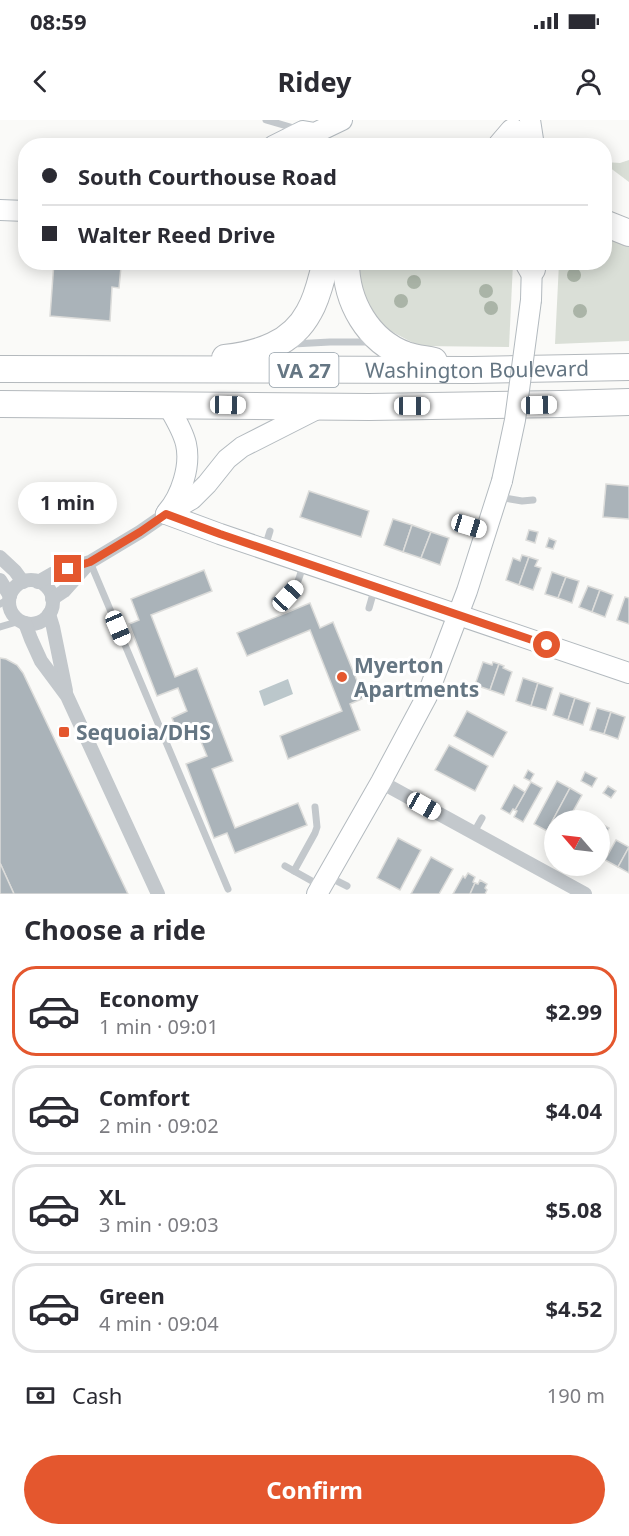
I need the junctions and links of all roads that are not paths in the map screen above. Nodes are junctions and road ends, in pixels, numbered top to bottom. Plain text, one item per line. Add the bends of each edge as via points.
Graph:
1 (266, 120) edge
2 (342, 120) edge
3 (305, 125) edge
4 (285, 138) edge
5 (0, 210) edge
6 (18, 211) edge
7 (612, 226) edge
8 (629, 233) edge
9 (324, 270) edge
10 (346, 270) edge
11 (530, 270) edge
12 (386, 344) junction
13 (276, 345) junction
14 (629, 367) edge
15 (0, 369) edge
16 (136, 369) junction
17 (472, 370) junction
18 (629, 402) edge
19 (0, 404) edge
20 (87, 405) junction
21 (168, 405) junction
22 (323, 406) junction
23 (0, 419) edge
24 (500, 489) junction
25 (533, 500) dead end
26 (166, 514) junction
27 (465, 525) dead end
28 (487, 531) junction
29 (0, 557) edge
30 (90, 562) junction
31 (303, 562) junction
32 (0, 580) edge
33 (23, 582) junction
34 (38, 582) junction
35 (375, 586) junction
36 (7, 599) edge
37 (52, 599) junction
38 (275, 600) dead end
39 (369, 608) dead end
40 (48, 614) junction
41 (459, 614) junction
42 (22, 622) junction
43 (0, 627) edge
44 (629, 673) edge
45 (402, 686) dead end
46 (67, 696) junction
47 (427, 696) junction
48 (381, 782) junction
49 (315, 807) dead end
50 (482, 818) dead end
51 (473, 834) junction
52 (285, 866) dead end
53 (294, 871) junction
54 (322, 885) edge
55 (347, 886) dead end
56 (228, 889) dead end
57 (158, 894) edge
58 (585, 894) edge

1 - 3 lane
2 - 3 street via 315,133
3 - 4 street
5 - 6 street
7 - 8 highway
9 - 13 highway via 309,312
10 - 12 highway via 360,316
11 - 24 street, bridge via 531,300 515,420
12 - 13 lane via 363,341
12 - 17 highway via 406,355
13 - 16 highway via 245,355
14 - 17 highway, Washington Boulevard / VA 27
15 - 16 highway, Washington Boulevard / VA 27
16 - 17 highway, Washington Boulevard / VA 27
18 - 22 highway, Washington Boulevard / VA 27
19 - 20 highway, Washington Boulevard / VA 27
20 - 21 highway, Washington Boulevard / VA 27
20 - 23 highway via 13,420
21 - 22 highway, Washington Boulevard / VA 27
21 - 26 street via 187,451 183,482
22 - 26 street via 242,447 192,499
24 - 25 lane via 522,501
24 - 28 street
26 - 30 street
26 - 31 street via 267,540
27 - 28 lane
28 - 41 street
29 - 33 street
30 - 34 street
30 - 37 street
30 - 56 lane
31 - 35 street
31 - 38 lane via 297,585 288,596
32 - 36 street
33 - 34 street
33 - 36 street
34 - 37 street via 48,588
35 - 39 lane
35 - 41 street
36 - 42 street via 11,611
37 - 40 street
40 - 42 street via 41,621
40 - 46 street
41 - 44 street
41 - 47 street
42 - 43 lane
42 - 46 street via 41,661
45 - 47 lane
46 - 57 street
47 - 48 street
48 - 51 street
48 - 54 street
49 - 53 lane via 317,827
50 - 51 lane
51 - 58 street
52 - 53 lane
53 - 54 lane
54 - 55 lane

